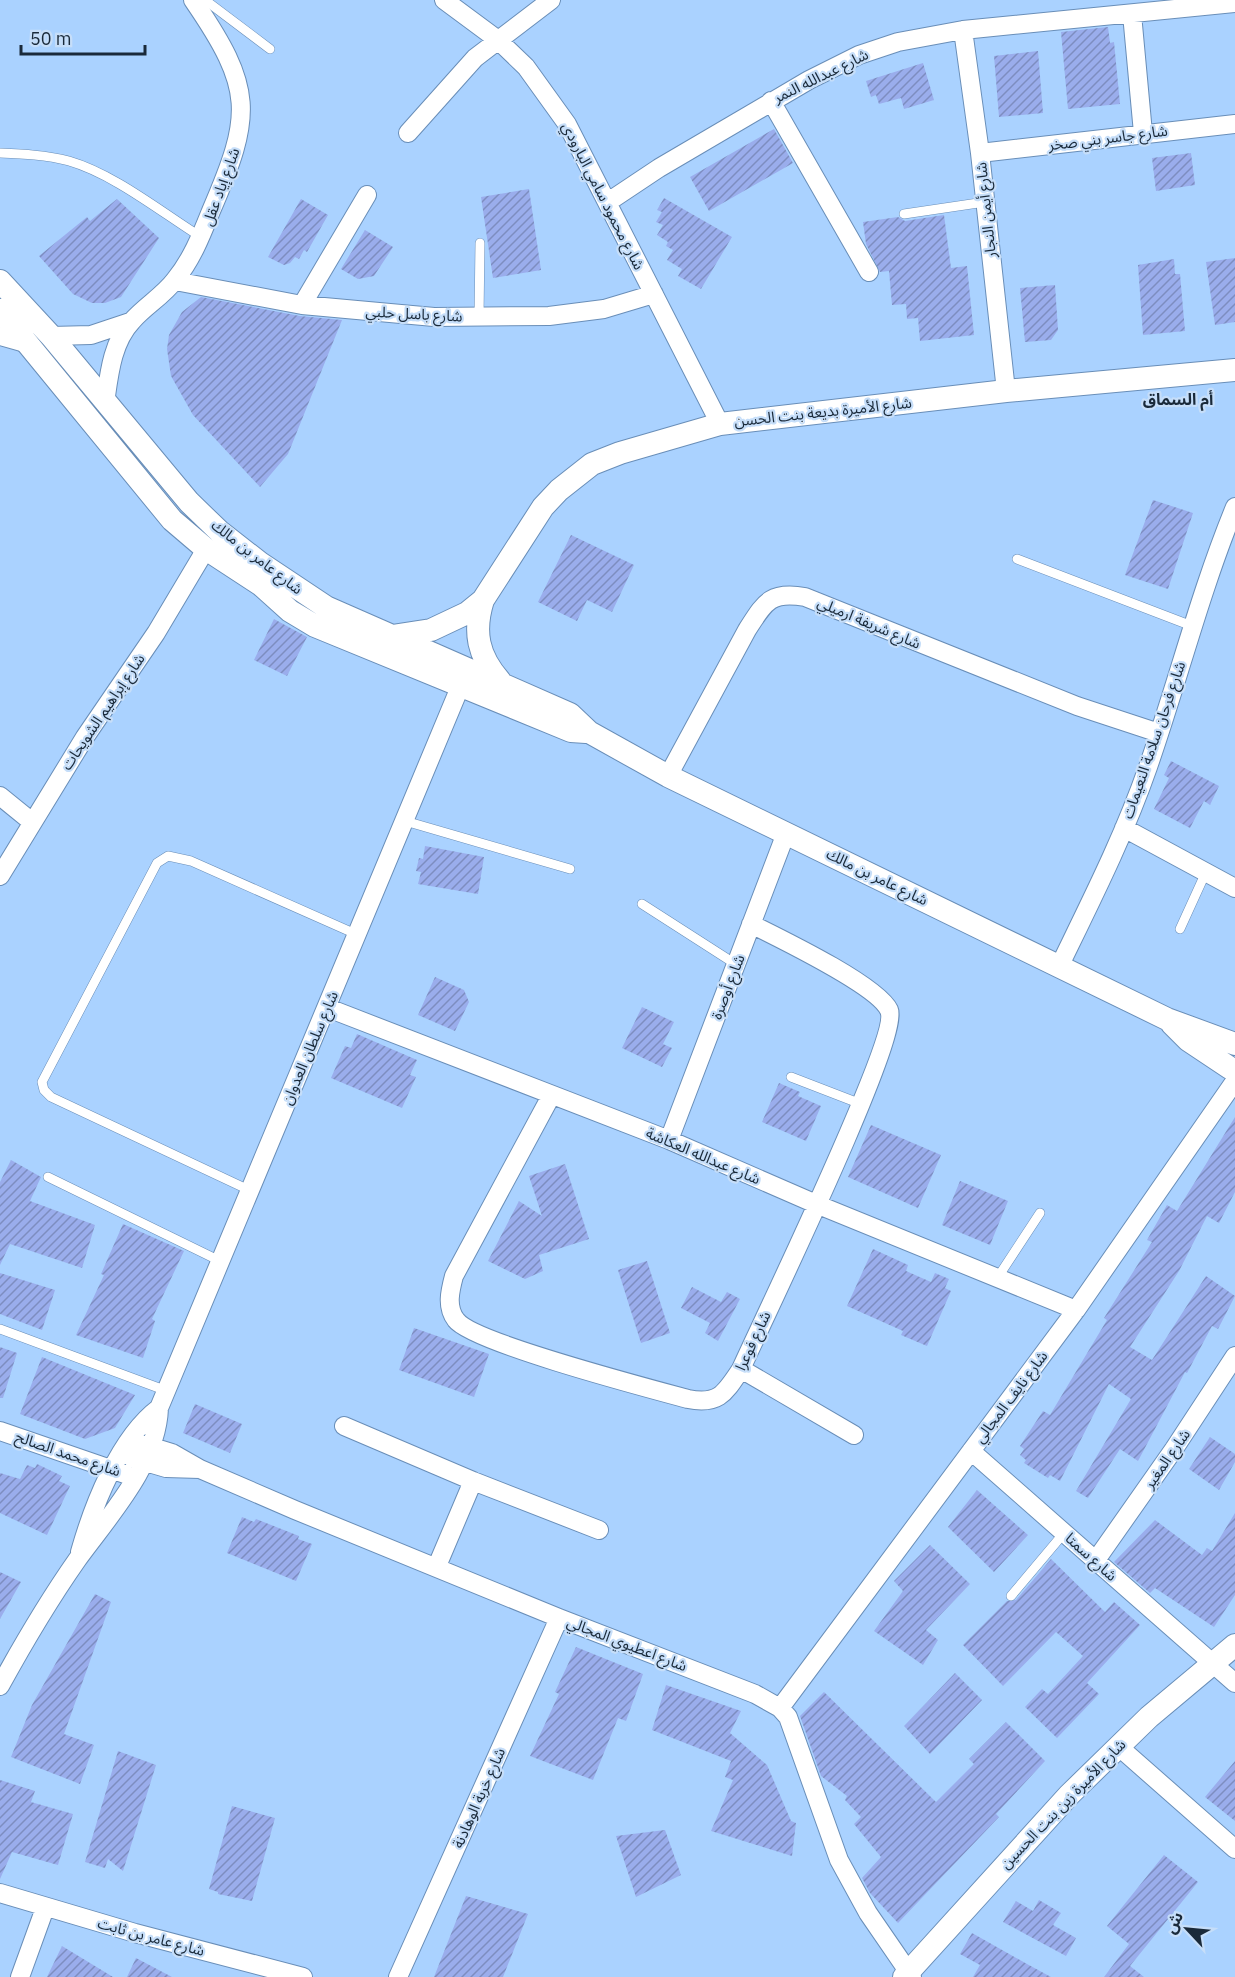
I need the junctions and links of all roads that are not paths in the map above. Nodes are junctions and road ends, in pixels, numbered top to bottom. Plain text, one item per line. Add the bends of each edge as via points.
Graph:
1 (193, 0) edge
2 (205, 0) edge
3 (444, 0) edge
4 (551, 0) edge
5 (1235, 3) edge
6 (1132, 14) junction
7 (963, 30) junction
8 (498, 39) junction
9 (270, 49) dead end
10 (771, 101) junction
11 (1235, 124) edge
12 (408, 133) dead end
13 (1143, 133) junction
14 (0, 153) edge
15 (980, 153) junction
16 (367, 195) dead end
17 (608, 202) junction
18 (985, 202) junction
19 (904, 214) dead end
20 (202, 238) junction
21 (480, 243) dead end
22 (869, 272) dead end
23 (0, 281) edge
24 (175, 281) junction
25 (654, 294) junction
26 (303, 305) junction
27 (0, 309) edge
28 (479, 318) junction
29 (130, 322) junction
30 (0, 336) edge
31 (51, 336) junction
32 (29, 344) junction
33 (1235, 370) edge
34 (1006, 391) junction
35 (105, 403) junction
36 (720, 424) junction
37 (1235, 507) edge
38 (1231, 531) edge
39 (213, 540) junction
40 (1017, 559) dead end
41 (483, 600) junction
42 (1192, 626) junction
43 (391, 636) junction
44 (501, 682) junction
45 (460, 687) junction
46 (589, 732) junction
47 (1159, 733) junction
48 (668, 776) junction
49 (0, 796) edge
50 (405, 821) junction
51 (32, 822) junction
52 (1124, 828) junction
53 (786, 833) junction
54 (570, 869) dead end
55 (1206, 872) junction
56 (0, 876) edge
57 (1235, 888) edge
58 (642, 904) dead end
59 (751, 924) junction
60 (1180, 929) dead end
61 (358, 935) junction
62 (737, 965) junction
63 (1059, 967) junction
64 (328, 1008) junction
65 (1167, 1018) junction
66 (1235, 1044) edge
67 (1234, 1069) edge
68 (791, 1077) dead end
69 (552, 1096) junction
70 (861, 1104) junction
71 (669, 1140) junction
72 (48, 1177) dead end
73 (249, 1190) junction
74 (816, 1204) junction
75 (1040, 1212) dead end
76 (220, 1261) junction
77 (998, 1277) junction
78 (1076, 1310) junction
79 (0, 1329) edge
80 (1235, 1356) edge
81 (741, 1369) junction
82 (167, 1391) junction
83 (159, 1408) junction
84 (344, 1426) dead end
85 (0, 1431) edge
86 (854, 1435) dead end
87 (151, 1445) junction
88 (971, 1451) junction
89 (121, 1455) junction
90 (200, 1469) junction
91 (139, 1470) junction
92 (473, 1481) junction
93 (599, 1530) dead end
94 (1064, 1533) junction
95 (78, 1560) junction
96 (1096, 1560) junction
97 (437, 1566) junction
98 (1011, 1596) dead end
99 (559, 1618) junction
100 (1235, 1646) edge
101 (7, 1656) edge
102 (1211, 1664) junction
103 (1235, 1683) edge
104 (0, 1686) edge
105 (780, 1708) junction
106 (1118, 1746) junction
107 (1235, 1849) edge
108 (0, 1893) edge
109 (45, 1908) junction
110 (908, 1975) edge
111 (20, 1977) edge
112 (303, 1977) edge
113 (398, 1977) edge

1 - 20 street, شارع إياد عقل via 232,63 242,108 234,157
2 - 9 lane
3 - 8 street, شارع محمود سامي البارودي
4 - 8 street
5 - 6 street, شارع عبدالله النمر
6 - 7 street, شارع عبدالله النمر
6 - 13 street
7 - 10 street, شارع عبدالله النمر via 898,42 859,55
7 - 15 street, شارع أيمن النجار
8 - 12 street via 469,64
8 - 17 street, شارع محمود سامي البارودي via 526,67 567,124
10 - 17 street, شارع عبدالله النمر
10 - 22 street
11 - 13 street, شارع جاسر بني صخر
13 - 15 street, شارع جاسر بني صخر
14 - 20 lane via 70,161 105,177
15 - 18 street, شارع أيمن النجار
16 - 26 street
17 - 25 street, شارع محمود سامي البارودي
18 - 19 lane
18 - 34 street, شارع أيمن النجار
20 - 24 street, شارع إياد عقل
21 - 28 lane
23 - 31 street, شارع عامر بن مالك
24 - 26 street, شارع باسل حلبي
24 - 29 street, شارع إياد عقل
25 - 28 street, شارع باسل حلبي via 604,309 549,316
25 - 36 street, شارع محمود سامي البارودي
26 - 28 street, شارع باسل حلبي
27 - 32 street, شارع عامر بن مالك
29 - 31 street, شارع إياد عقل via 91,335
29 - 35 street, شارع إياد عقل via 112,360
30 - 32 street
31 - 35 street, شارع عامر بن مالك
32 - 39 street, شارع عامر بن مالك via 172,520
33 - 34 street, شارع الأميرة بديعة بنت الحسن
34 - 36 street, شارع الأميرة بديعة بنت الحسن
35 - 39 street, شارع عامر بن مالك
36 - 41 street, شارع الأميرة بديعة بنت الحسن via 620,453 592,464 573,478 543,507
37 - 38 street, شارع فرحان سلامة النعيمات
38 - 42 street, شارع فرحان سلامة النعيمات
39 - 43 street, شارع عامر بن مالك via 303,594
39 - 45 street, شارع عامر بن مالك via 290,611 315,626
39 - 51 street, شارع إبراهيم الشويحات
40 - 42 lane
41 - 43 street, شارع الأميرة بديعة بنت الحسن via 431,630
41 - 44 street, شارع الأميرة بديعة بنت الحسن via 477,635 485,660
42 - 47 street, شارع فرحان سلامة النعيمات
43 - 44 street, شارع عامر بن مالك
44 - 46 street, شارع عامر بن مالك via 570,714
45 - 46 street, شارع عامر بن مالك via 572,731
45 - 50 street, شارع سلطان العدوان
46 - 48 street, شارع عامر بن مالك
47 - 48 street, شارع شريفة ارميلي via 1077,706 805,597 784,593 772,597 762,607 747,630
47 - 52 street, شارع فرحان سلامة النعيمات
48 - 53 street, شارع عامر بن مالك
49 - 51 street
50 - 54 lane
50 - 61 street, شارع سلطان العدوان
51 - 56 street, شارع إبراهيم الشويحات
52 - 55 street
52 - 63 street, شارع فرحان سلامة النعيمات
53 - 59 street, شارع أوصرة
53 - 63 street, شارع عامر بن مالك
55 - 57 street
55 - 60 lane
58 - 62 lane
59 - 62 street, شارع أوصرة
59 - 70 street, شارع فوعرا via 820,959 888,1008 891,1024
61 - 64 street, شارع سلطان العدوان
61 - 73 lane via 191,861 168,856 157,863 42,1082 51,1097
62 - 71 street, شارع أوصرة
63 - 65 street, شارع عامر بن مالك
64 - 69 street, شارع عبدالله العكاشة
64 - 73 street, شارع سلطان العدوان
65 - 66 street, شارع عامر بن مالك
65 - 67 street, شارع عامر بن مالك via 1188,1040
67 - 78 street, شارع نايف المجالي
68 - 70 lane
69 - 71 street, شارع عبدالله العكاشة
69 - 81 street, شارع فوعرا via 453,1276 450,1308 455,1319 464,1329 494,1341 694,1401 717,1398
70 - 74 street, شارع فوعرا
71 - 74 street, شارع عبدالله العكاشة
72 - 76 lane
73 - 76 street, شارع سلطان العدوان
74 - 77 street, شارع عبدالله العكاشة
74 - 81 street, شارع فوعرا
75 - 77 lane
76 - 82 street, شارع سلطان العدوان
77 - 78 street, شارع عبدالله العكاشة
78 - 88 street, شارع نايف المجالي
79 - 82 lane
80 - 96 street, شارع المغير
81 - 86 street
82 - 83 street, شارع سلطان العدوان
83 - 87 street, شارع سلطان العدوان
83 - 89 street, شارع سلطان العدوان
84 - 92 street
85 - 89 street, شارع محمد الصالح
87 - 89 street, شارع اعطيوي المجالي
87 - 90 street, شارع اعطيوي المجالي
87 - 91 street, شارع سلطان العدوان
88 - 94 street, شارع سمتا
88 - 105 street, شارع نايف المجالي
89 - 91 street, شارع محمد الصالح
89 - 95 street, شارع سلطان العدوان via 95,1508
90 - 91 street, شارع اعطيوي المجالي
90 - 97 street, شارع اعطيوي المجالي
91 - 95 street, شارع سلطان العدوان via 108,1522
92 - 93 street
92 - 97 street
94 - 96 street, شارع سمتا
94 - 98 lane
95 - 101 street, شارع سلطان العدوان
96 - 102 street, شارع سمتا
97 - 99 street, شارع اعطيوي المجالي
99 - 105 street, شارع اعطيوي المجالي via 755,1694
99 - 113 street, شارع خربة الوهادنة
100 - 102 street, شارع الأميرة زين بنت الحسين
101 - 104 street, شارع سلطان العدوان
102 - 103 street, شارع سمتا
102 - 106 street, شارع الأميرة زين بنت الحسين
105 - 110 street via 792,1728 839,1860
106 - 107 street
106 - 110 street, شارع الأميرة زين بنت الحسين
108 - 109 street, شارع عامر بن ثابت
109 - 111 street
109 - 112 street, شارع عامر بن ثابت

